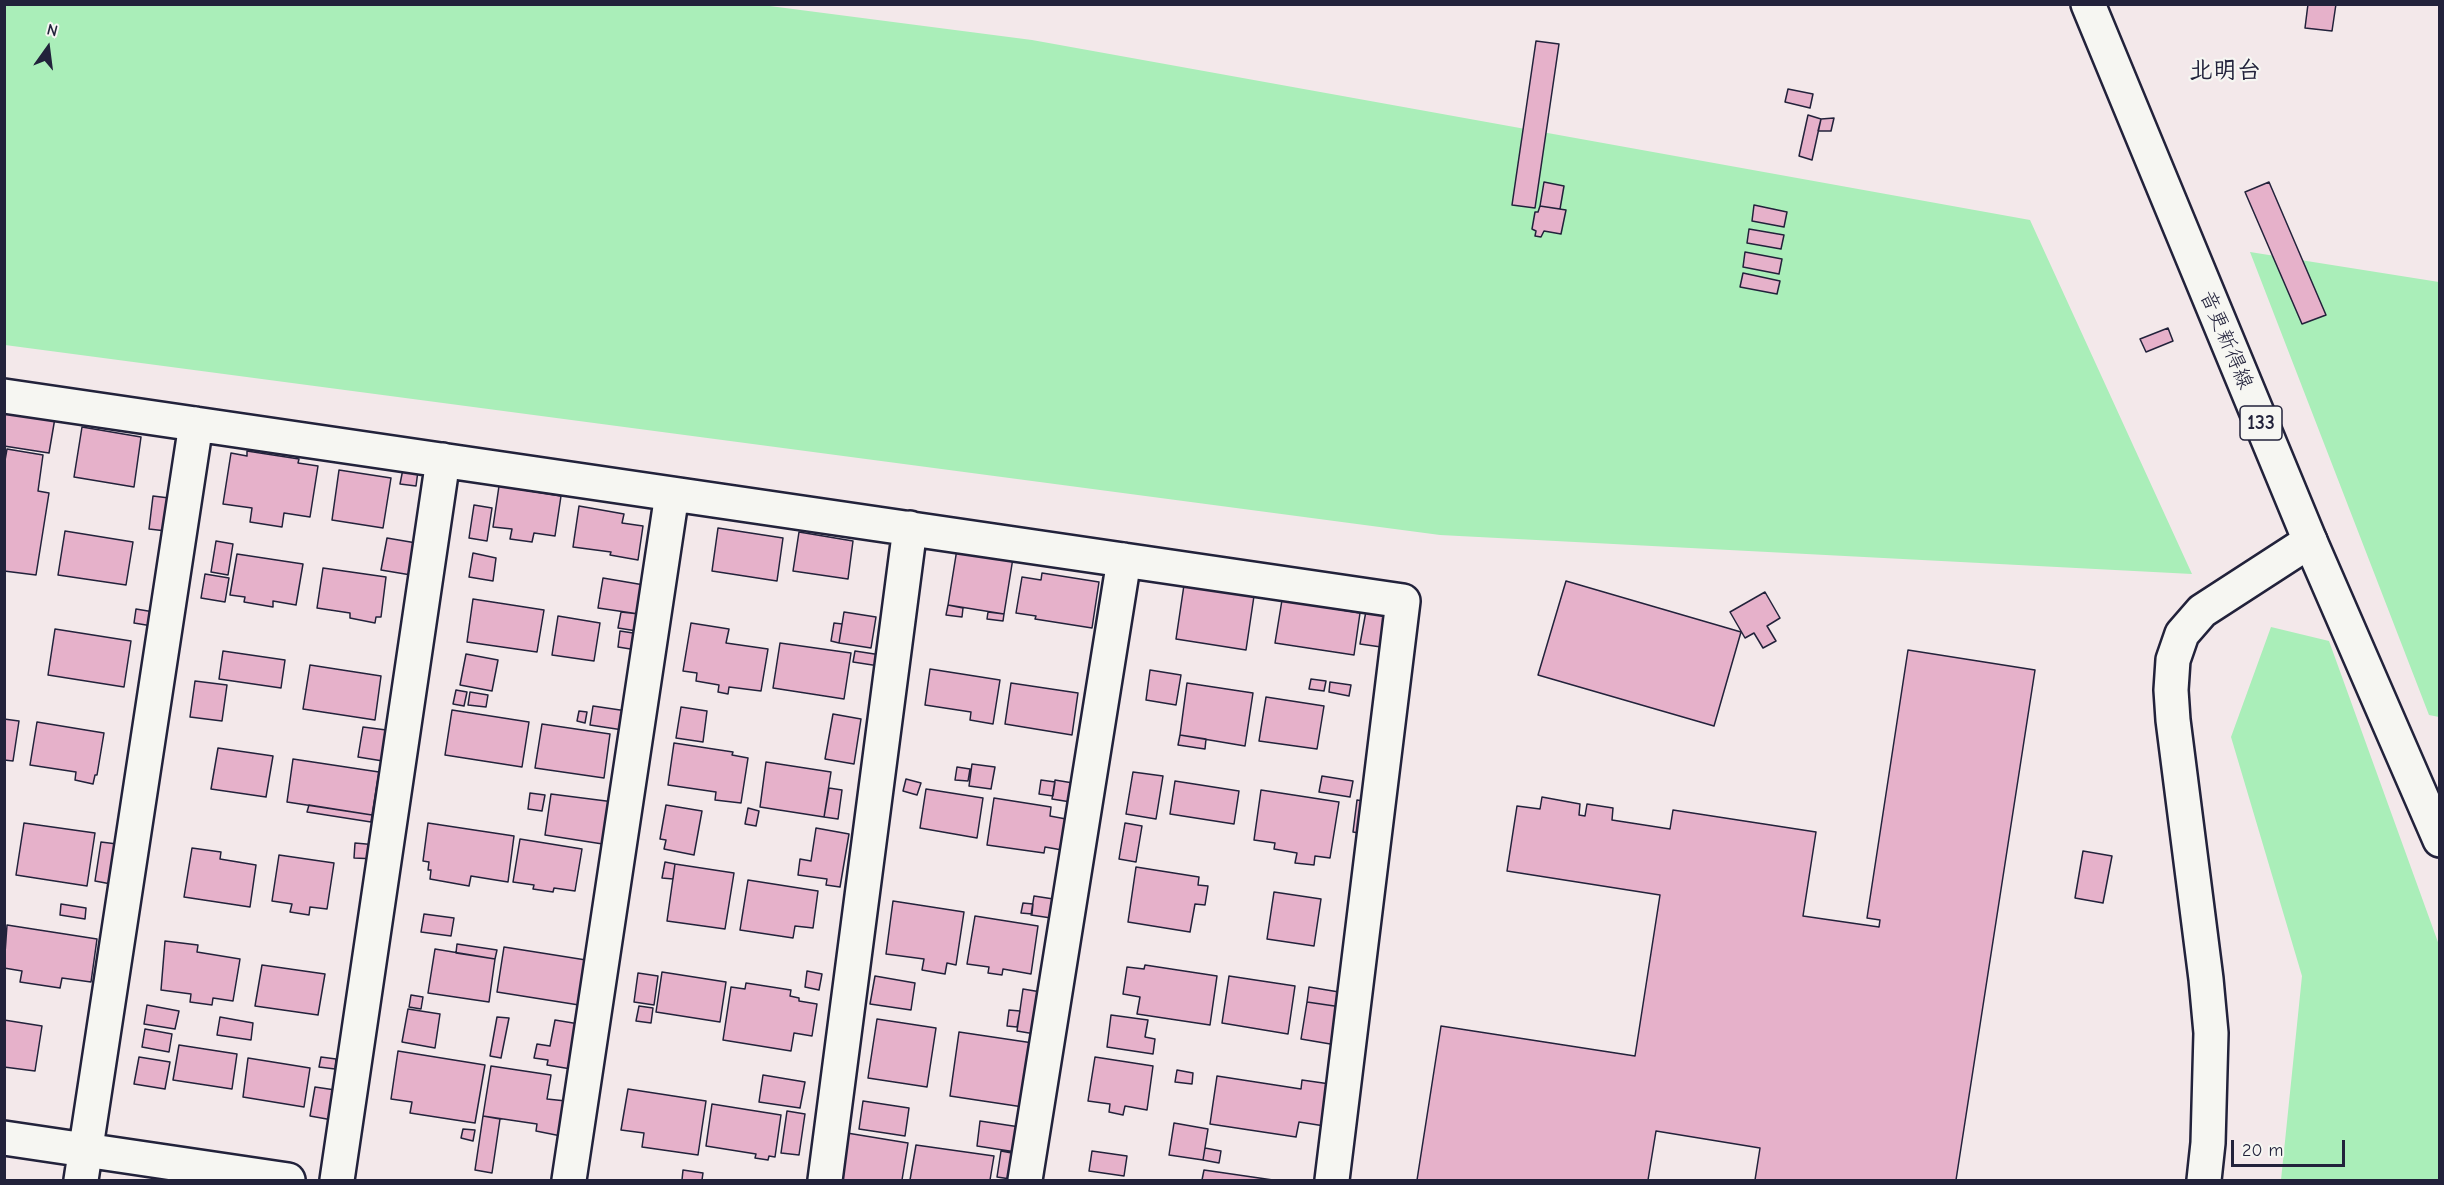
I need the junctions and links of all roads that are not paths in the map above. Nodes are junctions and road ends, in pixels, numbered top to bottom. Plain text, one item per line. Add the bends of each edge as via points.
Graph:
1 (2088, 4) edge
2 (4, 396) edge
3 (196, 424) junction
4 (443, 460) junction
5 (672, 494) junction
6 (910, 528) junction
7 (2310, 541) junction
8 (1124, 560) junction
9 (2439, 840) edge
10 (4, 1138) edge
11 (84, 1165) edge
12 (288, 1180) edge
13 (337, 1180) edge
14 (570, 1180) edge
15 (825, 1180) edge
16 (1025, 1180) edge
17 (1332, 1180) edge
18 (2204, 1180) edge

1 - 7 street, 音更新得線 / 133
2 - 3 street
3 - 4 street
3 - 11 street
4 - 5 street
4 - 13 street
5 - 6 street
5 - 14 street
6 - 8 street
6 - 15 street
7 - 9 street, 音更新得線 / 133
7 - 18 street via 2202,611 2182,634 2173,660 2173,720 2211,1033
8 - 16 street
8 - 17 street via 1404,601
10 - 11 street
11 - 12 street

